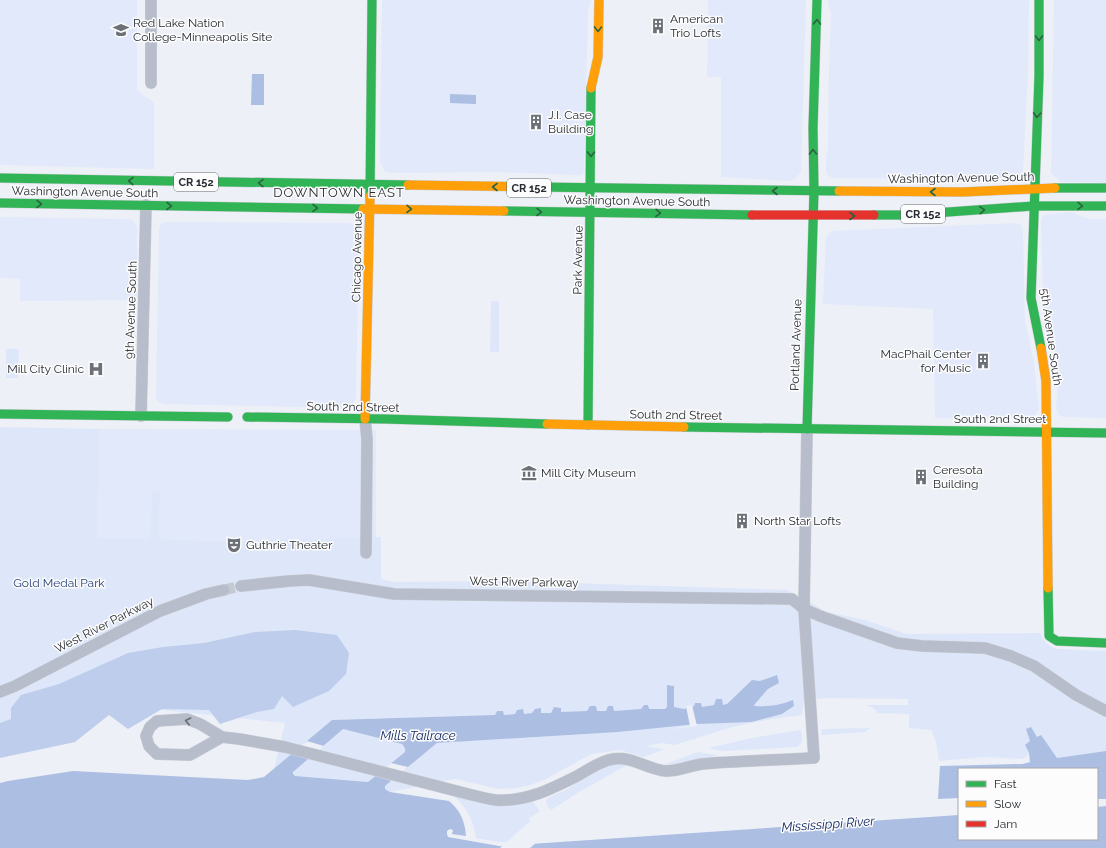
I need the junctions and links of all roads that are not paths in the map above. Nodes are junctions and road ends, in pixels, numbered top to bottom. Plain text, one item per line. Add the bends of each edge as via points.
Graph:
1 (151, 0) edge
2 (372, 0) edge
3 (599, 0) edge
4 (817, 0) edge
5 (1039, 0) edge
6 (151, 83) dead end
7 (0, 178) edge
8 (370, 185) junction
9 (590, 188) junction
10 (1034, 188) junction
11 (1106, 188) edge
12 (814, 191) junction
13 (0, 203) edge
14 (146, 205) junction
15 (1033, 206) junction
16 (1106, 206) edge
17 (370, 208) junction
18 (591, 212) junction
19 (813, 216) junction
20 (0, 414) edge
21 (141, 416) junction
22 (228, 417) dead end
23 (247, 417) dead end
24 (365, 419) junction
25 (588, 425) junction
26 (807, 428) junction
27 (1046, 431) junction
28 (1106, 433) edge
29 (366, 553) dead end
30 (241, 586) tunnel mouth
31 (224, 590) tunnel mouth
32 (804, 608) junction
33 (1106, 643) edge
34 (0, 692) edge
35 (1106, 711) edge
36 (222, 737) junction

1 - 6 street
2 - 8 street, Chicago Avenue
3 -> 9 street, Park Avenue via 598,57 591,88
12 -> 4 street, Portland Avenue
5 -> 10 street, 5th Avenue South via 1039,76
8 -> 7 street, Washington Avenue South / CR 152
9 -> 8 street, Washington Avenue South / CR 152
8 - 17 street, Chicago Avenue
12 -> 9 street, Washington Avenue South / CR 152
9 - 18 street, Park Avenue
10 - 11 street, Washington Avenue South / CR 152
10 -> 12 street, Washington Avenue South / CR 152 via 963,192
10 - 15 street, 5th Avenue South
12 - 19 street, Portland Avenue
13 -> 14 street, Washington Avenue South / CR 152
14 -> 17 street, Washington Avenue South / CR 152
14 - 21 street, 9th Avenue South
15 -> 16 street, Washington Avenue South / CR 152
19 -> 15 street, Washington Avenue South / CR 152 via 906,215
15 - 27 street, 5th Avenue South via 1031,298 1046,381
17 -> 18 street, Washington Avenue South / CR 152
17 - 24 street, Chicago Avenue
18 -> 19 street, Washington Avenue South / CR 152
18 - 25 street, Park Avenue
19 - 26 street, Portland Avenue
20 - 21 street
21 - 22 street
23 - 24 street, South 2nd Street
24 - 25 street, South 2nd Street
24 - 29 street
25 - 26 street, South 2nd Street
26 - 27 street, South 2nd Street
26 - 32 street, Portland Avenue
27 - 28 street, South 2nd Street
27 - 33 street, 5th Avenue South via 1049,636 1056,641
30 - 32 street, West River Parkway via 309,580 394,594 792,600
31 - 34 street, West River Parkway via 160,611
32 - 35 street, West River Parkway via 898,643 985,648 1010,656 1034,666 1076,695
32 - 36 street, Portland Avenue via 814,758 701,764 664,771 628,760 612,759 540,794 496,800 314,754 266,743
36 -> 36 street via 187,719 157,721 150,727 146,736 149,746 157,754 190,755

